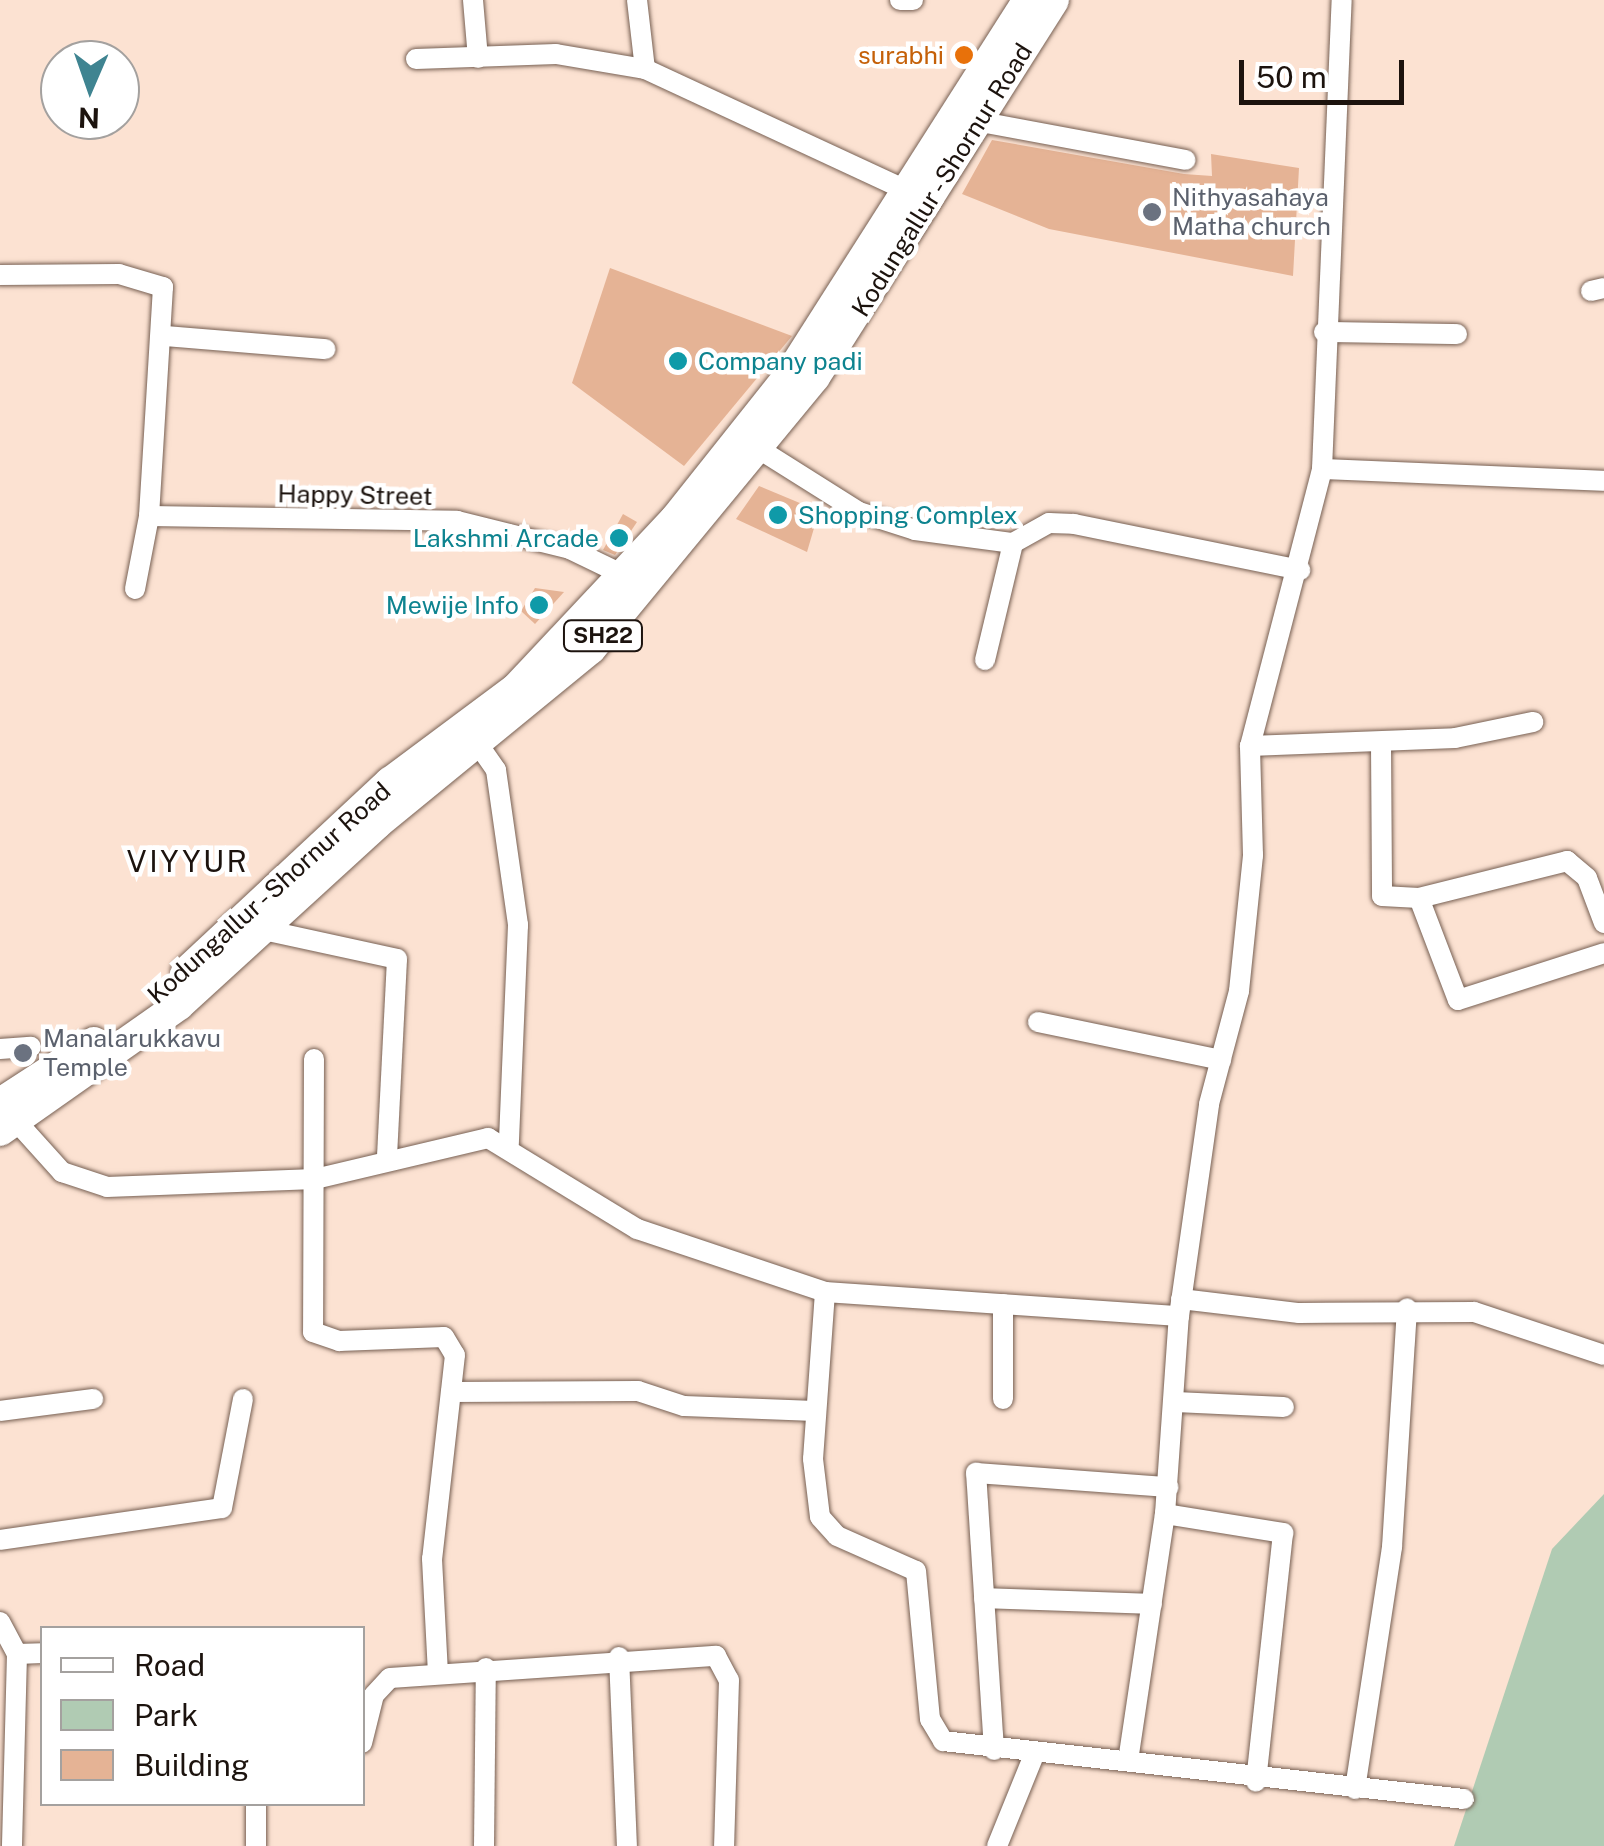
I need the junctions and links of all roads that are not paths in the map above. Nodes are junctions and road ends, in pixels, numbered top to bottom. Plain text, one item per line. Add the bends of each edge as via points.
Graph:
1 (472, 0) edge
2 (637, 0) edge
3 (900, 0) edge
4 (913, 0) edge
5 (1028, 0) edge
6 (1054, 0) edge
7 (1342, 0) edge
8 (478, 58) junction
9 (416, 60) dead end
10 (645, 69) junction
11 (981, 122) junction
12 (1186, 160) dead end
13 (910, 192) junction
14 (0, 276) edge
15 (1324, 332) junction
16 (1456, 334) dead end
17 (166, 336) junction
18 (325, 349) dead end
19 (760, 449) junction
20 (1322, 469) junction
21 (1604, 480) edge
22 (148, 516) junction
23 (1013, 543) junction
24 (1300, 570) junction
25 (636, 581) junction
26 (135, 588) dead end
27 (985, 660) dead end
28 (1533, 722) dead end
29 (1381, 744) junction
30 (1250, 746) junction
31 (480, 747) junction
32 (1419, 898) junction
33 (1604, 922) edge
34 (264, 930) junction
35 (1604, 953) edge
36 (1038, 1022) dead end
37 (31, 1047) dead end
38 (0, 1048) edge
39 (314, 1058) dead end
40 (1221, 1060) junction
41 (5, 1118) edge
42 (509, 1144) junction
43 (388, 1157) junction
44 (315, 1178) junction
45 (825, 1292) junction
46 (1003, 1304) junction
47 (1180, 1308) junction
48 (1407, 1308) junction
49 (1604, 1355) edge
50 (451, 1392) junction
51 (93, 1399) dead end
52 (243, 1399) dead end
53 (1003, 1399) dead end
54 (1175, 1402) junction
55 (1284, 1407) dead end
56 (0, 1410) edge
57 (815, 1411) junction
58 (1168, 1487) junction
59 (1164, 1514) junction
60 (0, 1540) edge
61 (984, 1598) junction
62 (1152, 1604) junction
63 (0, 1622) edge
64 (40, 1652) edge
65 (18, 1654) junction
66 (619, 1657) junction
67 (486, 1668) junction
68 (438, 1673) junction
69 (365, 1733) edge
70 (994, 1750) junction
71 (1034, 1756) junction
72 (1128, 1761) junction
73 (1256, 1782) junction
74 (1355, 1789) junction
75 (7, 1792) edge
76 (1464, 1799) dead end
77 (256, 1806) edge
78 (12, 1846) edge
79 (256, 1846) edge
80 (484, 1846) edge
81 (627, 1846) edge
82 (724, 1846) edge
83 (997, 1846) edge

1 - 8 street
2 - 10 street
3 - 4 street
5 - 13 main road, Kodungallur - Shornur Road / SH22
6 - 11 main road, Kodungallur - Shornur Road / SH22
7 - 15 street
8 - 9 street
8 - 10 street via 556,54
10 - 13 street
11 - 12 street
11 - 19 main road, Kodungallur - Shornur Road / SH22 via 872,296
13 - 25 main road, Kodungallur - Shornur Road / SH22 via 787,378
14 - 17 street via 152,278 168,300
15 - 16 street
15 - 20 street
17 - 18 street
17 - 22 street
19 - 23 street via 859,512
19 - 25 main road, Kodungallur - Shornur Road / SH22
20 - 21 street
20 - 24 street
22 - 25 street, Happy Street via 457,521 570,549
22 - 26 street
23 - 24 street via 1049,523 1074,524
23 - 27 street
24 - 30 street
25 - 31 main road, Kodungallur - Shornur Road / SH22
25 - 41 main road, Kodungallur - Shornur Road / SH22 via 516,688 390,782 212,950
28 - 29 street
29 - 30 street
29 - 32 street via 1378,889 1389,899
30 - 40 street via 1253,855 1239,991
31 - 34 main road, Kodungallur - Shornur Road / SH22 via 377,824
31 - 42 street via 496,770 518,925
32 - 33 street via 1567,861 1586,878
32 - 35 street via 1458,1000
34 - 41 main road, Kodungallur - Shornur Road / SH22 via 179,1005
34 - 43 street via 397,958
36 - 40 street
37 - 38 street
39 - 44 street
40 - 47 street
41 - 44 street via 82,1182
42 - 43 street via 463,1138
42 - 45 street via 637,1229
43 - 44 street
44 - 50 street via 313,1332 338,1341 444,1336 455,1355
45 - 46 street
45 - 57 street
46 - 47 street
46 - 53 street
47 - 48 street
47 - 54 street
48 - 49 street via 1474,1312
48 - 74 street via 1392,1547
50 - 57 street via 638,1391 684,1406
50 - 68 street via 432,1559
51 - 56 street
52 - 60 street via 222,1508
54 - 55 street
54 - 58 street
57 - 70 street via 820,1517 837,1536 916,1571 935,1732
58 - 59 street
58 - 61 street via 979,1471
59 - 62 street
59 - 73 street via 1283,1533
61 - 62 street
61 - 70 street
62 - 72 street
63 - 65 street
64 - 65 street
65 - 75 street
66 - 67 street
66 - 81 street
66 - 82 street via 702,1653 725,1664
67 - 68 street
67 - 80 street
68 - 69 street via 380,1682
70 - 71 street
71 - 72 street
71 - 83 street
72 - 73 street
73 - 74 street
74 - 76 street
75 - 78 street
77 - 79 street

